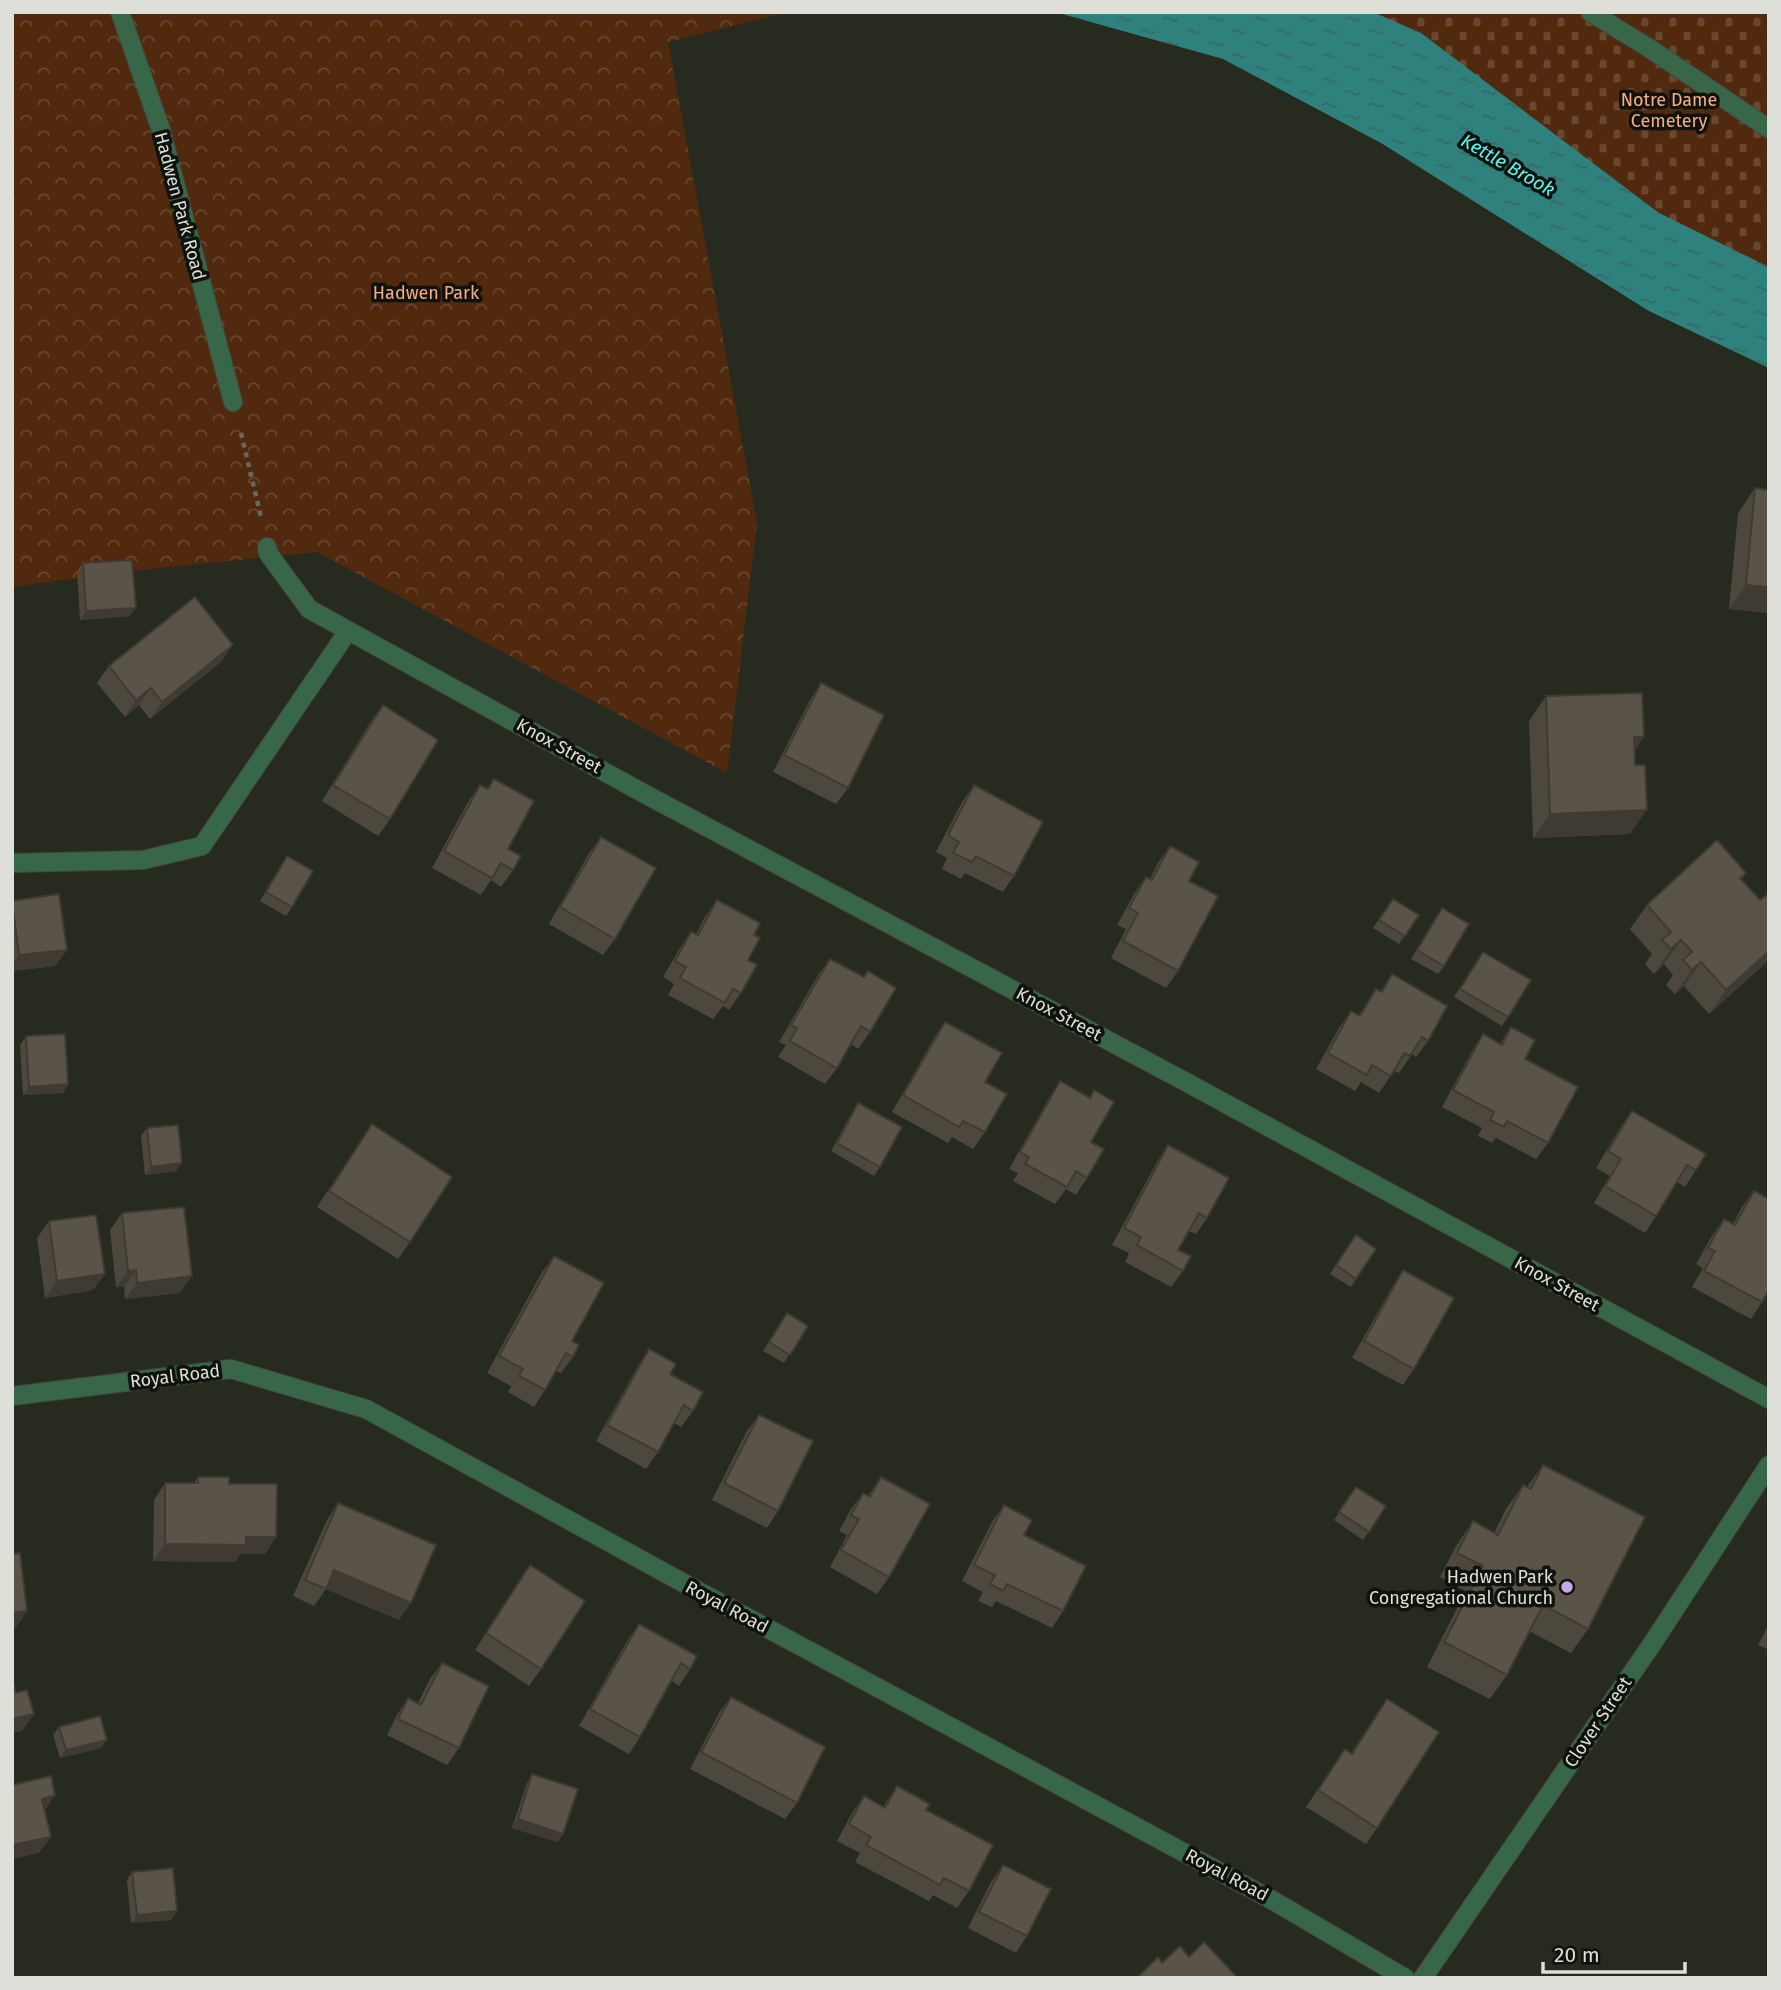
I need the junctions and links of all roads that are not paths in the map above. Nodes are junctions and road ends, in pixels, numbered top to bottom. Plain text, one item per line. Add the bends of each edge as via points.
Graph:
1 (120, 12) edge
2 (1590, 12) edge
3 (1769, 129) edge
4 (233, 402) road end
5 (267, 547) road end
6 (348, 631) junction
7 (12, 863) edge
8 (12, 1396) edge
9 (1769, 1399) edge
10 (1769, 1465) edge
11 (1405, 1978) edge
12 (1423, 1978) edge

1 - 4 street, Hadwen Park Road via 161,130
2 - 3 street
5 - 6 street, Knox Street via 309,609
6 - 7 street via 202,846 143,860
6 - 9 street, Knox Street
8 - 11 street, Royal Road via 231,1370 366,1409 1272,1900
10 - 12 street, Clover Street

